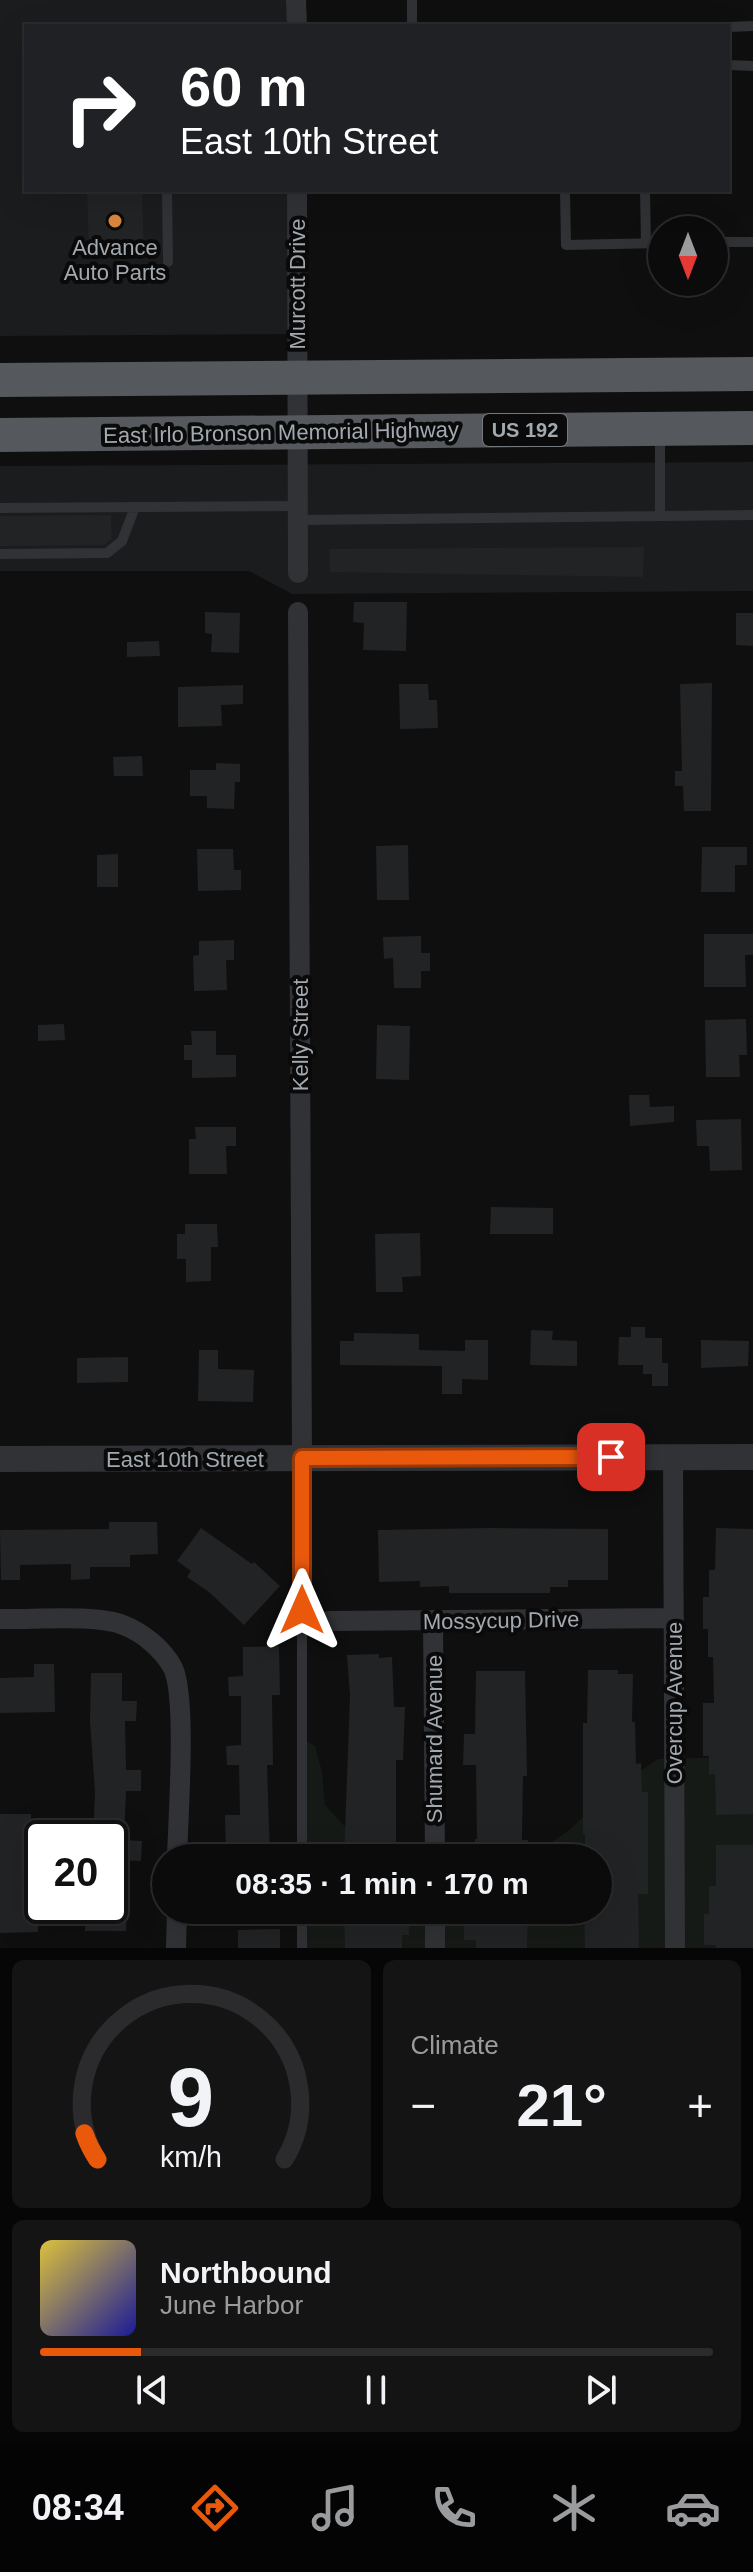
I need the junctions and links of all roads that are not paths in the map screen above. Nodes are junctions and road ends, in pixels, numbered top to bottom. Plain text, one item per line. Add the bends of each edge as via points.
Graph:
1 (296, 0) edge
2 (412, 0) edge
3 (297, 24) edge
4 (412, 24) edge
5 (753, 26) edge
6 (730, 27) edge
7 (730, 65) edge
8 (753, 66) edge
9 (167, 192) edge
10 (297, 192) edge
11 (565, 192) edge
12 (645, 192) edge
13 (728, 242) edge
14 (753, 242) edge
15 (646, 243) joint
16 (168, 262) dead end
17 (753, 374) edge
18 (298, 378) junction
19 (0, 380) edge
20 (753, 428) edge
21 (660, 429) junction
22 (298, 432) junction
23 (0, 435) edge
24 (135, 507) junction
25 (0, 508) edge
26 (298, 513) junction
27 (660, 515) junction
28 (753, 515) edge
29 (0, 554) edge
30 (298, 573) dead end
31 (298, 612) dead end
32 (673, 1457) junction
33 (753, 1457) edge
34 (302, 1458) junction
35 (0, 1459) edge
36 (674, 1618) junction
37 (0, 1619) edge
38 (433, 1620) junction
39 (329, 1621) dead end
40 (177, 1844) edge
41 (302, 1844) edge
42 (435, 1844) edge
43 (177, 1924) edge
44 (302, 1924) edge
45 (435, 1924) edge
46 (176, 1948) edge
47 (302, 1948) edge
48 (435, 1948) edge
49 (675, 1948) edge

1 - 3 street
2 - 4 lane
5 - 6 lane
7 - 8 lane
9 - 16 lane
10 - 18 street, Murcott Drive
11 - 15 lane via 566,245
12 - 15 lane
13 - 14 lane
17 - 18 highway
18 - 19 highway
18 - 22 street
20 - 21 highway, East Irlo Bronson Memorial Highway / US 192
21 - 22 highway, East Irlo Bronson Memorial Highway / US 192
21 - 27 lane
22 - 23 highway, East Irlo Bronson Memorial Highway / US 192
22 - 26 street
24 - 25 lane
24 - 26 lane
24 - 29 lane via 122,541 107,553
26 - 27 lane
26 - 30 street
27 - 28 lane
31 - 34 street, Kelly Street
32 - 33 street, East 10th Street
32 - 34 street, East 10th Street
32 - 36 street, Overcup Avenue
34 - 35 street, East 10th Street
34 - 41 lane
36 - 38 street, Mossycup Drive
36 - 49 street, Overcup Avenue
37 - 40 street via 122,1624 155,1644 174,1669 180,1704
38 - 39 street, Mossycup Drive
38 - 42 street, Shumard Avenue
43 - 46 street
44 - 47 lane
45 - 48 street

